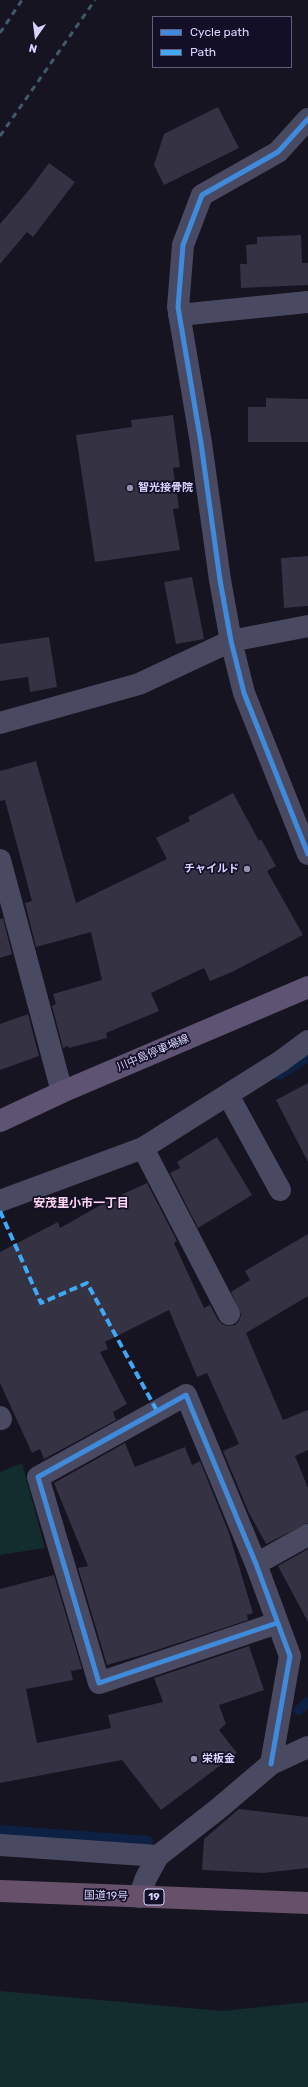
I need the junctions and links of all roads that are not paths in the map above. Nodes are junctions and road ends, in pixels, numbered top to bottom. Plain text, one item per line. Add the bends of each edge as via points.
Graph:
1 (308, 119) edge
2 (308, 302) edge
3 (179, 315) junction
4 (308, 626) edge
5 (231, 641) junction
6 (0, 723) edge
7 (308, 854) edge
8 (0, 860) edge
9 (308, 987) edge
10 (308, 1041) edge
11 (62, 1092) junction
12 (228, 1095) junction
13 (0, 1121) edge
14 (143, 1148) junction
15 (280, 1190) dead end
16 (0, 1202) edge
17 (229, 1314) dead end
18 (308, 1535) edge
19 (256, 1564) junction
20 (277, 1623) junction
21 (308, 1747) edge
22 (271, 1764) junction
23 (0, 1846) edge
24 (158, 1856) junction
25 (0, 1891) edge
26 (140, 1897) junction
27 (308, 1903) edge

1 - 3 street via 278,152 202,195 183,245
2 - 3 street
3 - 5 street
4 - 5 street
5 - 6 street via 139,684
5 - 7 street via 244,693
8 - 11 street
9 - 11 main road, 川中島停車場線
10 - 12 street
11 - 13 main road, 川中島停車場線
12 - 14 street
12 - 15 street
14 - 16 street
14 - 17 street
18 - 19 street
19 - 20 street
19 - 20 street via 186,1395 38,1477 99,1683
20 - 22 street via 290,1656
21 - 22 street
22 - 24 street via 218,1810
23 - 24 street
24 - 26 street via 146,1878
25 - 26 highway, 国道19号 / 19
26 - 27 highway, 国道19号 / 19

